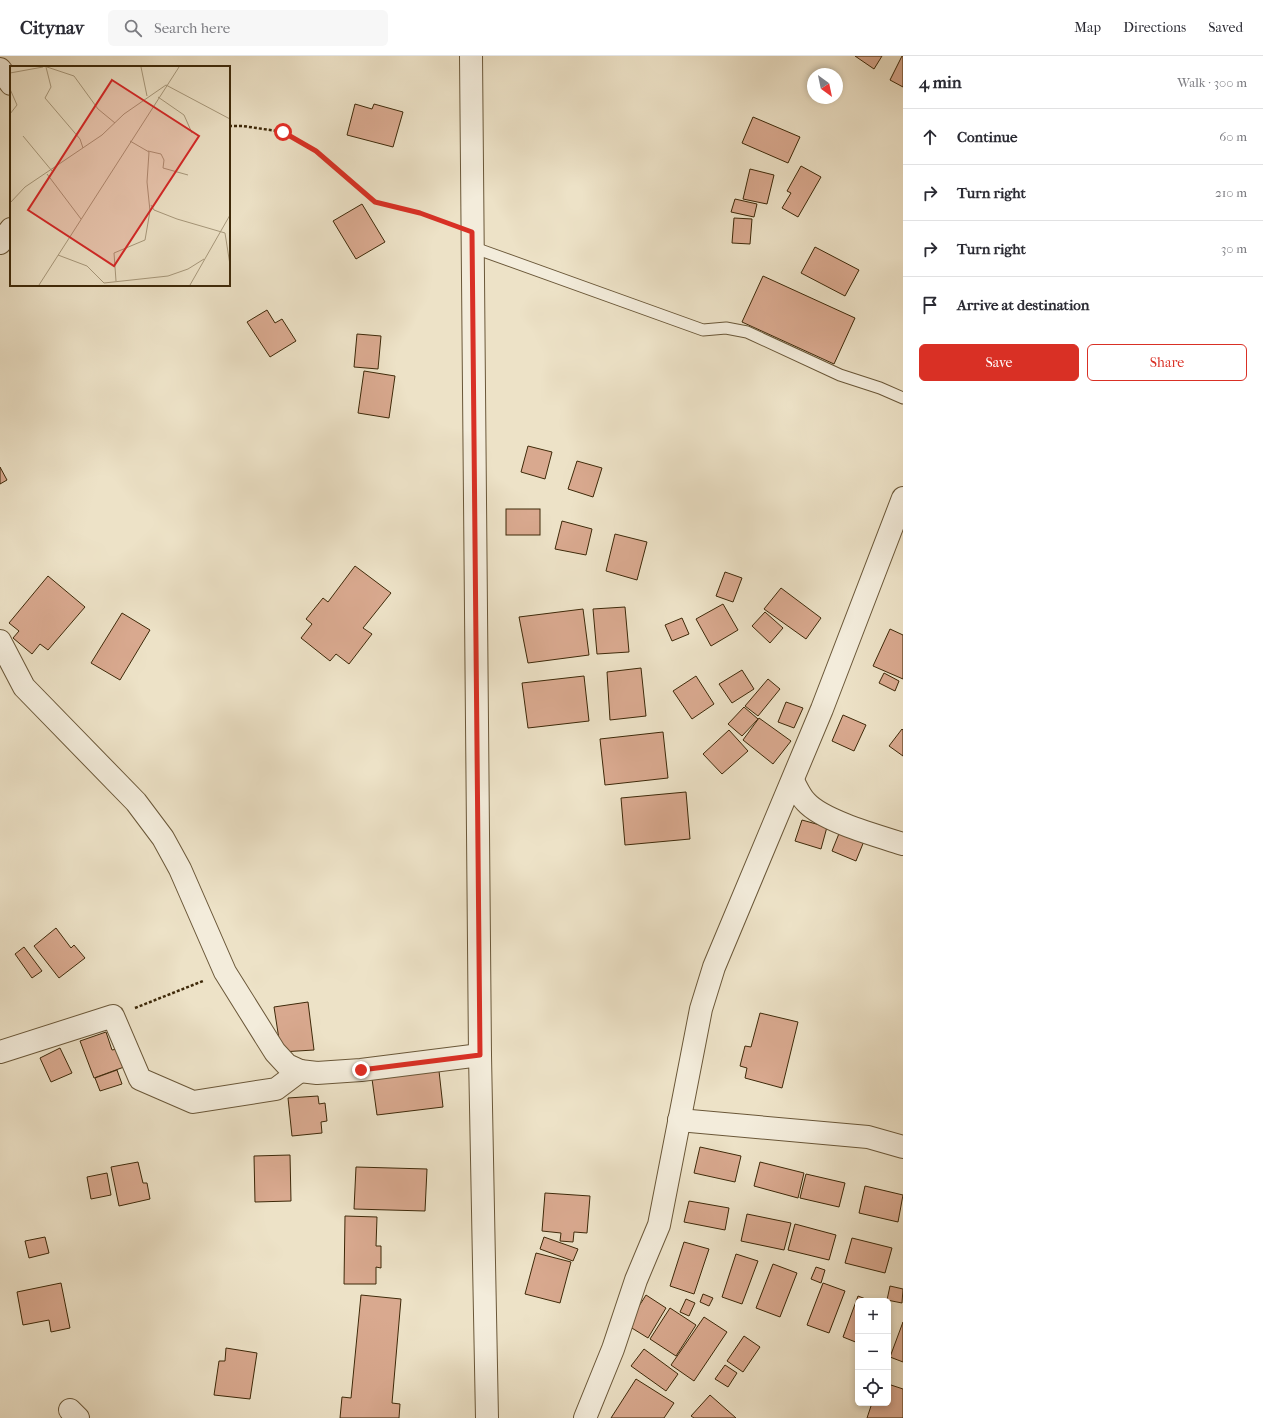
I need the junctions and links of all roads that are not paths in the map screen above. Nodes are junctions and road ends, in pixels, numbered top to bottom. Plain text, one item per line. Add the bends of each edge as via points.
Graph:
1 (471, 56) edge
2 (0, 69) edge
3 (10, 83) edge
4 (10, 230) edge
5 (472, 239) junction
6 (0, 243) edge
7 (903, 398) edge
8 (903, 498) edge
9 (0, 641) edge
10 (0, 676) edge
11 (24, 687) junction
12 (792, 781) junction
13 (903, 844) edge
14 (0, 1052) edge
15 (480, 1055) junction
16 (300, 1071) junction
17 (679, 1120) junction
18 (903, 1147) edge
19 (487, 1418) edge
20 (585, 1418) edge

1 - 5 street
2 - 3 street
4 - 6 street
5 - 7 lane via 703,330 726,328 747,332 840,375
5 - 15 street
8 - 12 street
9 - 11 street
10 - 11 street
11 - 16 street via 136,802 163,838 180,869 225,972 275,1052 287,1065
12 - 13 street via 805,801 815,810 862,831
12 - 17 street via 714,967 701,1009
14 - 16 street via 114,1016 140,1079 193,1102 276,1090
15 - 16 street via 361,1070 317,1073
15 - 19 street
17 - 18 street via 868,1137
17 - 20 street via 659,1225

